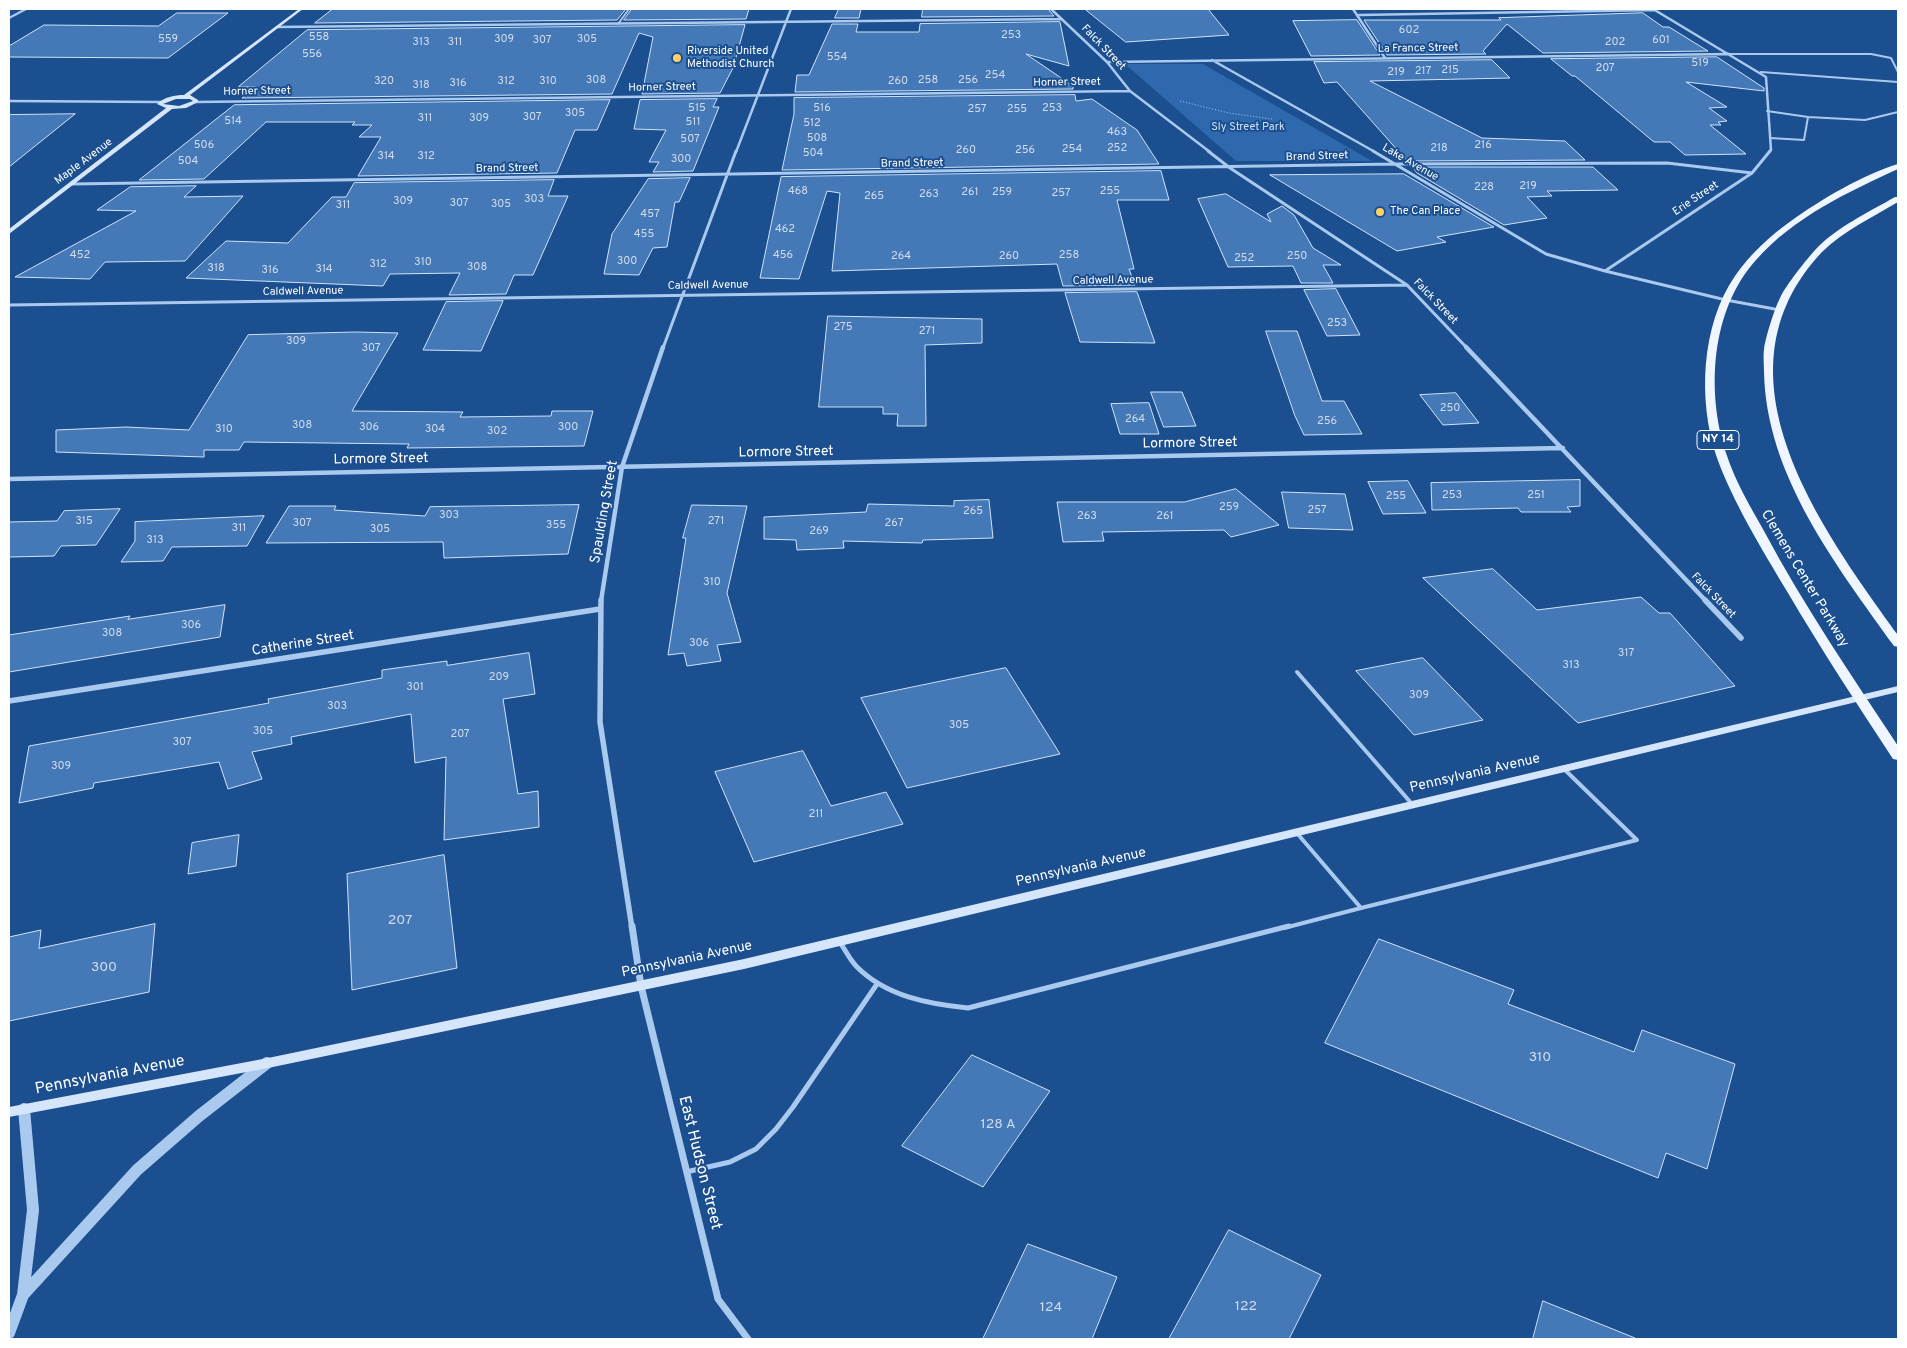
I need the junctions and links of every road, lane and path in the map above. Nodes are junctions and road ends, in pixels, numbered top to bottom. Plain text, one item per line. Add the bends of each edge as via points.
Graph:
1 (26, 9) edge
2 (301, 9) edge
3 (628, 9) edge
4 (791, 9) edge
5 (1051, 9) edge
6 (1353, 9) edge
7 (1654, 10) edge
8 (1359, 15) junction
9 (9, 18) edge
10 (1062, 19) junction
11 (786, 22) junction
12 (618, 24) junction
13 (277, 28) junction
14 (1730, 54) junction
15 (1385, 58) junction
16 (1211, 60) junction
17 (1107, 62) junction
18 (1761, 72) junction
19 (1898, 72) edge
20 (1898, 82) edge
21 (1130, 91) junction
22 (186, 96) junction
23 (759, 96) junction
24 (1171, 100) dead end
25 (9, 101) edge
26 (161, 102) junction
27 (195, 102) junction
28 (171, 107) junction
29 (1767, 110) junction
30 (1898, 112) edge
31 (1808, 117) junction
32 (1274, 119) dead end
33 (1770, 138) junction
34 (1395, 164) junction
35 (1898, 166) edge
36 (1230, 168) junction
37 (1752, 173) junction
38 (727, 175) junction
39 (72, 184) junction
40 (1898, 199) edge
41 (9, 232) edge
42 (1604, 271) junction
43 (1407, 285) junction
44 (681, 295) junction
45 (1726, 300) junction
46 (9, 305) edge
47 (1780, 310) junction
48 (1563, 448) junction
49 (622, 467) junction
50 (9, 478) edge
51 (600, 609) junction
52 (1741, 638) dead end
53 (1898, 643) edge
54 (1297, 672) dead end
55 (1898, 688) edge
56 (1860, 698) junction
57 (9, 701) edge
58 (1898, 756) edge
59 (1562, 768) junction
60 (1413, 804) junction
61 (1296, 832) junction
62 (1361, 908) junction
63 (839, 941) junction
64 (877, 984) junction
65 (641, 986) junction
66 (268, 1063) junction
67 (24, 1109) junction
68 (9, 1112) edge
69 (686, 1172) junction
70 (23, 1295) junction
71 (9, 1333) edge
72 (748, 1339) edge

1 - 9 street
2 - 13 main road
3 - 12 lane
4 - 11 street, Spaulding Street
5 - 10 street, Falck Street
6 - 8 street
7 - 8 street
7 - 14 street
8 - 15 street
10 - 11 street
10 - 17 street, Falck Street
11 - 12 street
11 - 23 street, Spaulding Street
12 - 13 street
13 - 22 main road
14 - 15 street, La France Street
14 - 18 street
14 - 19 lane via 1871,54 1891,58
15 - 16 street, La France Street
16 - 17 street, La France Street
16 - 34 street, Lake Avenue
17 - 21 street, Falck Street
18 - 20 lane
18 - 29 street, Erie Street via 1766,77
21 - 23 street, Horner Street
21 - 36 street, Falck Street
22 - 26 main road
22 - 27 main road via 194,98
23 - 27 street, Horner Street
23 - 38 street, Spaulding Street
24 - 32 path
25 - 26 street
26 - 28 main road via 162,106
27 - 28 main road
28 - 39 main road, Maple Avenue
29 - 31 lane
29 - 33 street, Erie Street
30 - 31 lane via 1886,118 1872,119
31 - 33 lane via 1804,140
33 - 37 street, Erie Street via 1771,150
34 - 36 street, Brand Street
34 - 37 street, Brand Street via 1667,163
34 - 42 street, Lake Avenue via 1546,254
35 - 45 main road, Clemens Center Parkway / NY 14 via 1820,205 1784,229 1752,259
36 - 38 street, Brand Street
36 - 43 street, Falck Street
37 - 42 street, Erie Street
38 - 39 street, Brand Street
38 - 44 street, Spaulding Street
39 - 41 main road, Maple Avenue
40 - 47 main road via 1820,251 1786,294
42 - 45 street
43 - 44 street, Caldwell Avenue
43 - 48 street, Falck Street
44 - 46 street, Caldwell Avenue
44 - 49 street, Spaulding Street
45 - 47 street
45 - 56 main road, Clemens Center Parkway / NY 14 via 1718,320 1711,361 1710,389 1718,445 1771,555
47 - 53 main road via 1774,325 1766,372 1786,462 1810,513
48 - 49 street, Lormore Street
48 - 52 street, Falck Street
49 - 50 street, Lormore Street
49 - 51 street, Spaulding Street
51 - 57 street, Catherine Street
51 - 65 street, Spaulding Street via 600,722
54 - 60 lane
55 - 56 main road, Pennsylvania Avenue
56 - 58 main road, Clemens Center Parkway / NY 14
56 - 59 main road, Pennsylvania Avenue
59 - 60 main road, Pennsylvania Avenue
59 - 62 lane via 1637,840
60 - 61 main road, Pennsylvania Avenue
61 - 62 lane
61 - 63 main road, Pennsylvania Avenue
62 - 64 lane via 968,1008 920,1001
63 - 64 lane via 856,966
63 - 65 main road, Pennsylvania Avenue
64 - 69 lane via 776,1130 756,1149 730,1162
65 - 66 main road, Pennsylvania Avenue
65 - 69 street, East Hudson Street
66 - 67 main road, Pennsylvania Avenue
66 - 70 street, Pennsylvania Avenue via 199,1116 137,1170
67 - 68 main road
67 - 70 street, Pennsylvania Avenue via 33,1210
69 - 72 street, East Hudson Street via 718,1299
70 - 71 street, Pennsylvania Avenue

